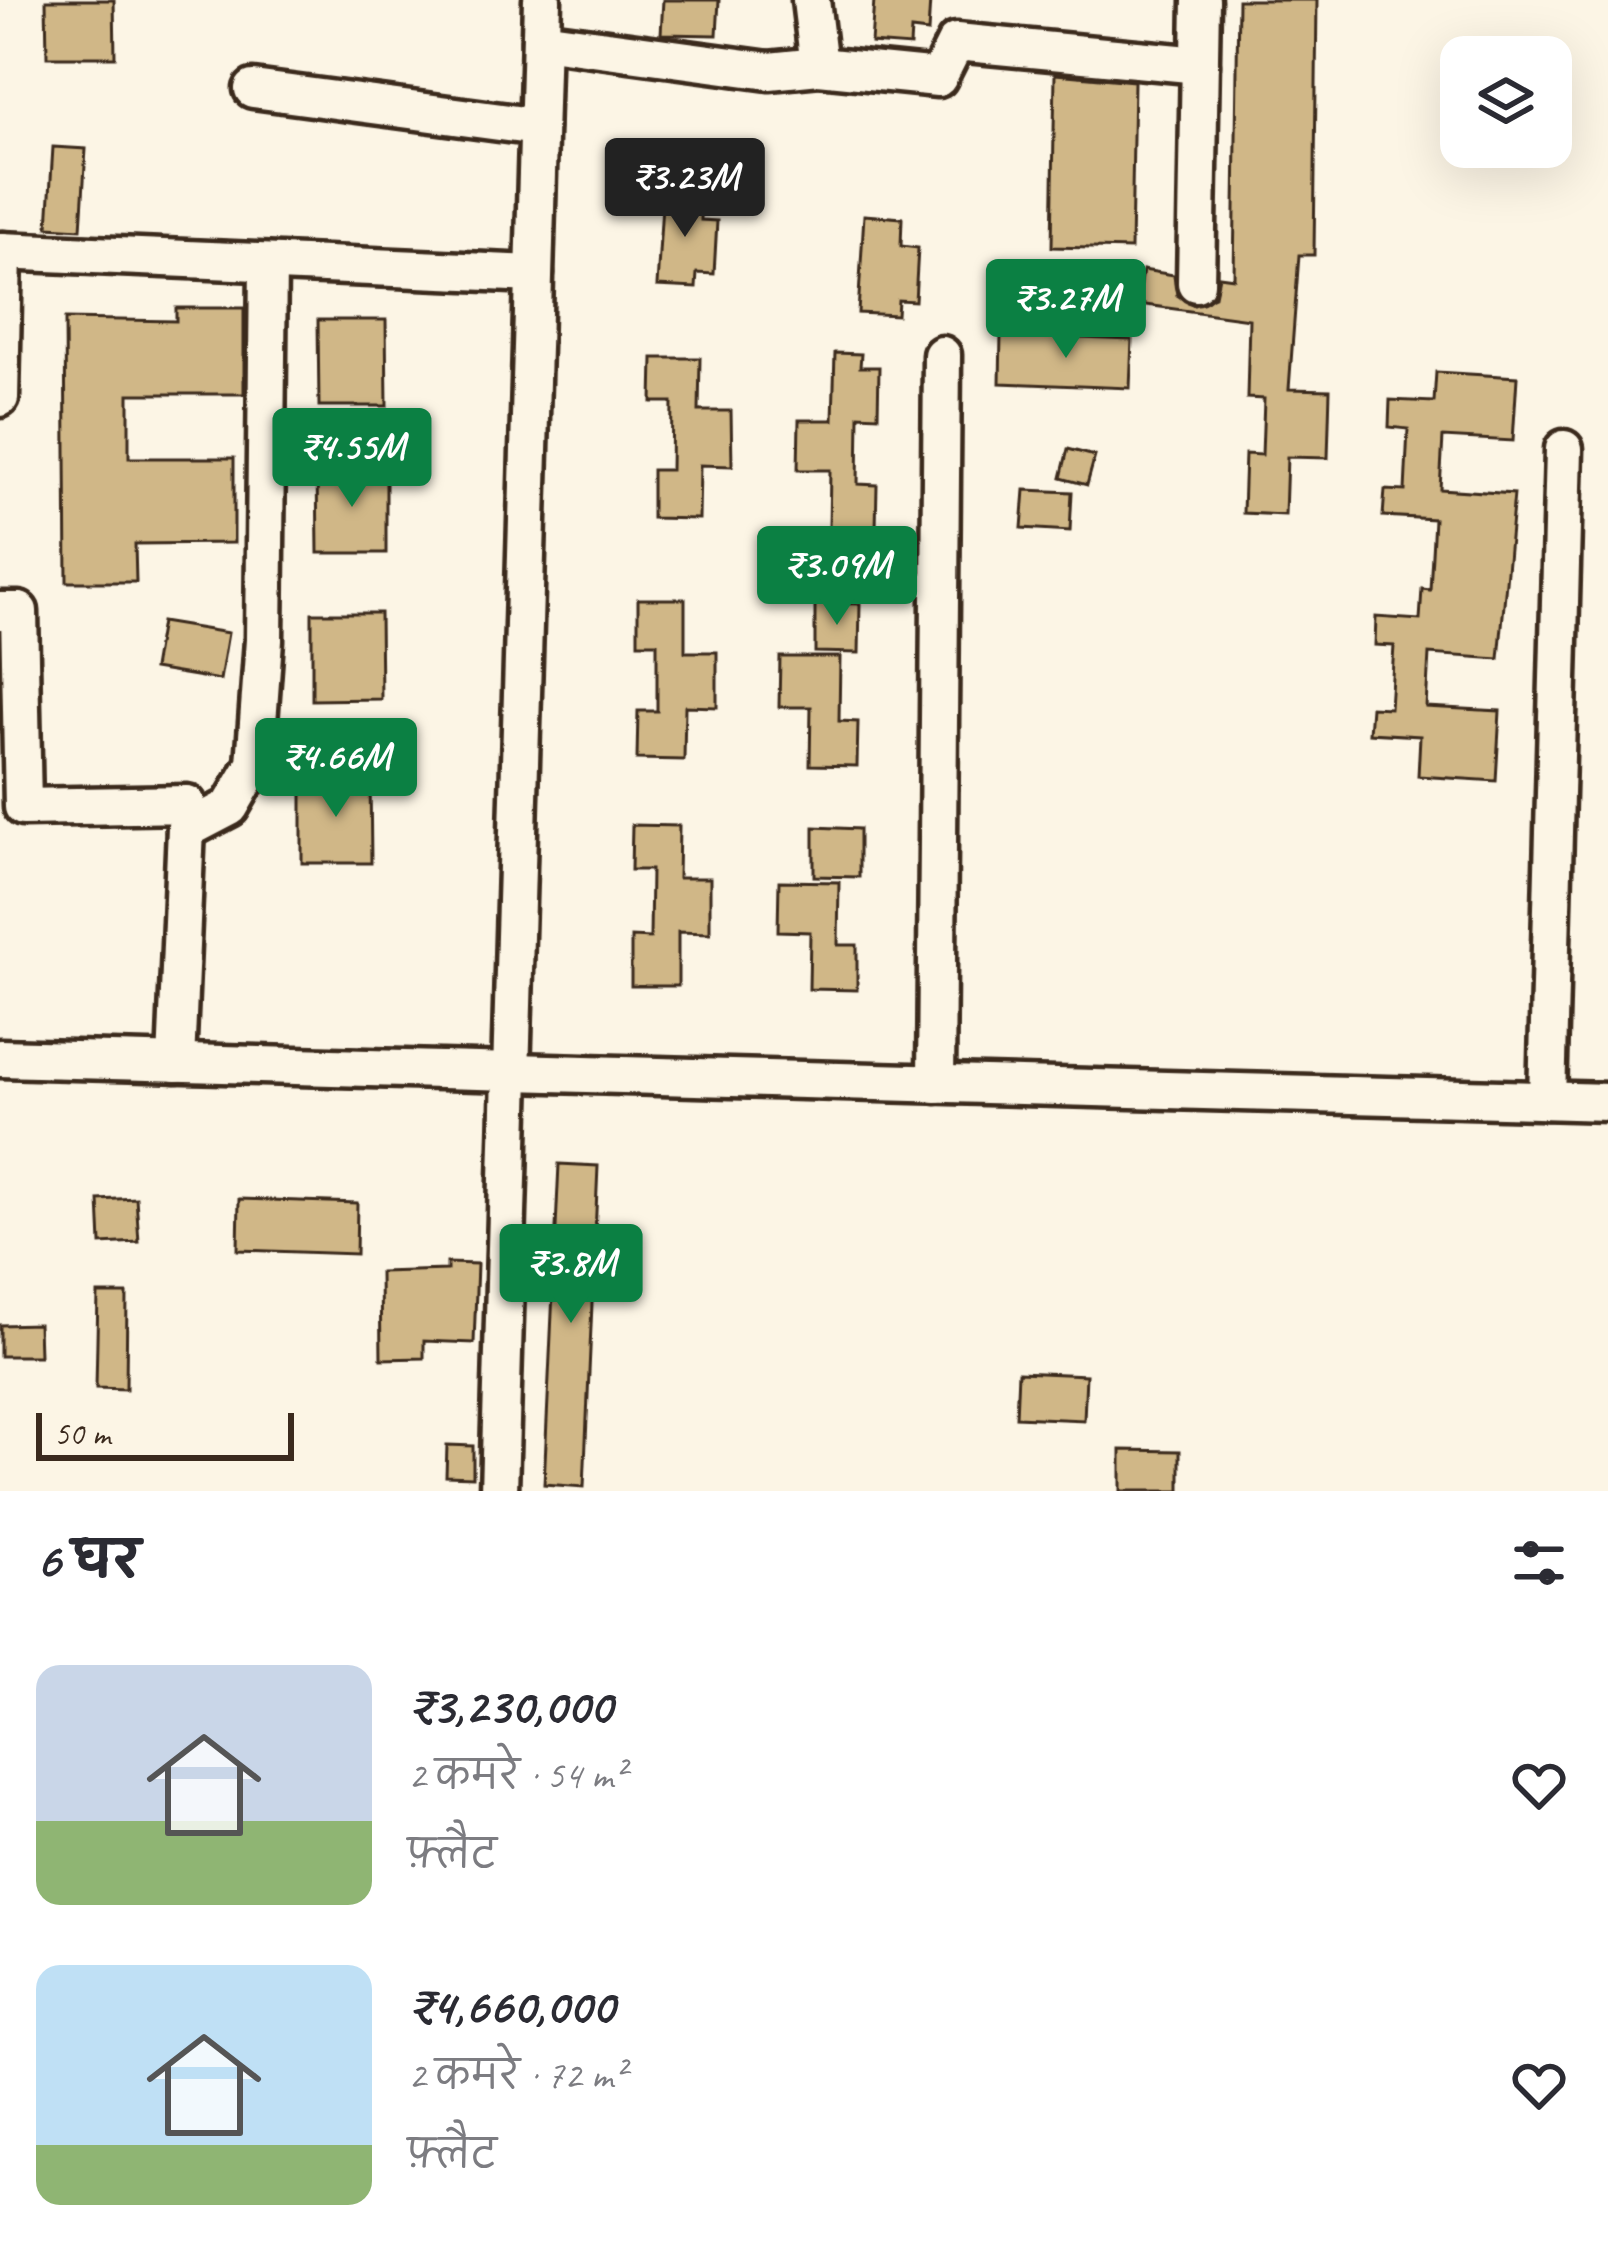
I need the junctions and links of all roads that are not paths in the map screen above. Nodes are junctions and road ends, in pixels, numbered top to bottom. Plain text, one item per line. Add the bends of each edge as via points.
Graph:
1 (542, 0) edge
2 (811, 0) edge
3 (1201, 0) edge
4 (541, 40) junction
5 (1200, 65) junction
6 (819, 66) junction
7 (253, 89) dead end
8 (538, 127) junction
9 (2, 251) edge
10 (268, 262) junction
11 (534, 274) junction
12 (1196, 283) dead end
13 (942, 355) dead end
14 (0, 398) edge
15 (1564, 448) dead end
16 (0, 611) edge
17 (186, 830) junction
18 (0, 1058) edge
19 (176, 1063) junction
20 (512, 1073) junction
21 (936, 1084) junction
22 (1547, 1100) junction
23 (1608, 1102) edge
24 (500, 1491) edge

1 - 4 street
2 - 6 street
3 - 5 street
4 - 6 street via 769,71
4 - 8 street
5 - 6 street via 956,42 938,78
5 - 12 street
7 - 8 street
8 - 11 street
9 - 10 street
9 - 14 street
10 - 11 street
10 - 17 street via 255,764 230,807
11 - 20 street
13 - 21 street
15 - 22 street
16 - 17 street via 19,611 23,807 187,804
17 - 19 street
18 - 19 street
19 - 20 street
20 - 21 street
20 - 24 street
21 - 22 street
22 - 23 street

